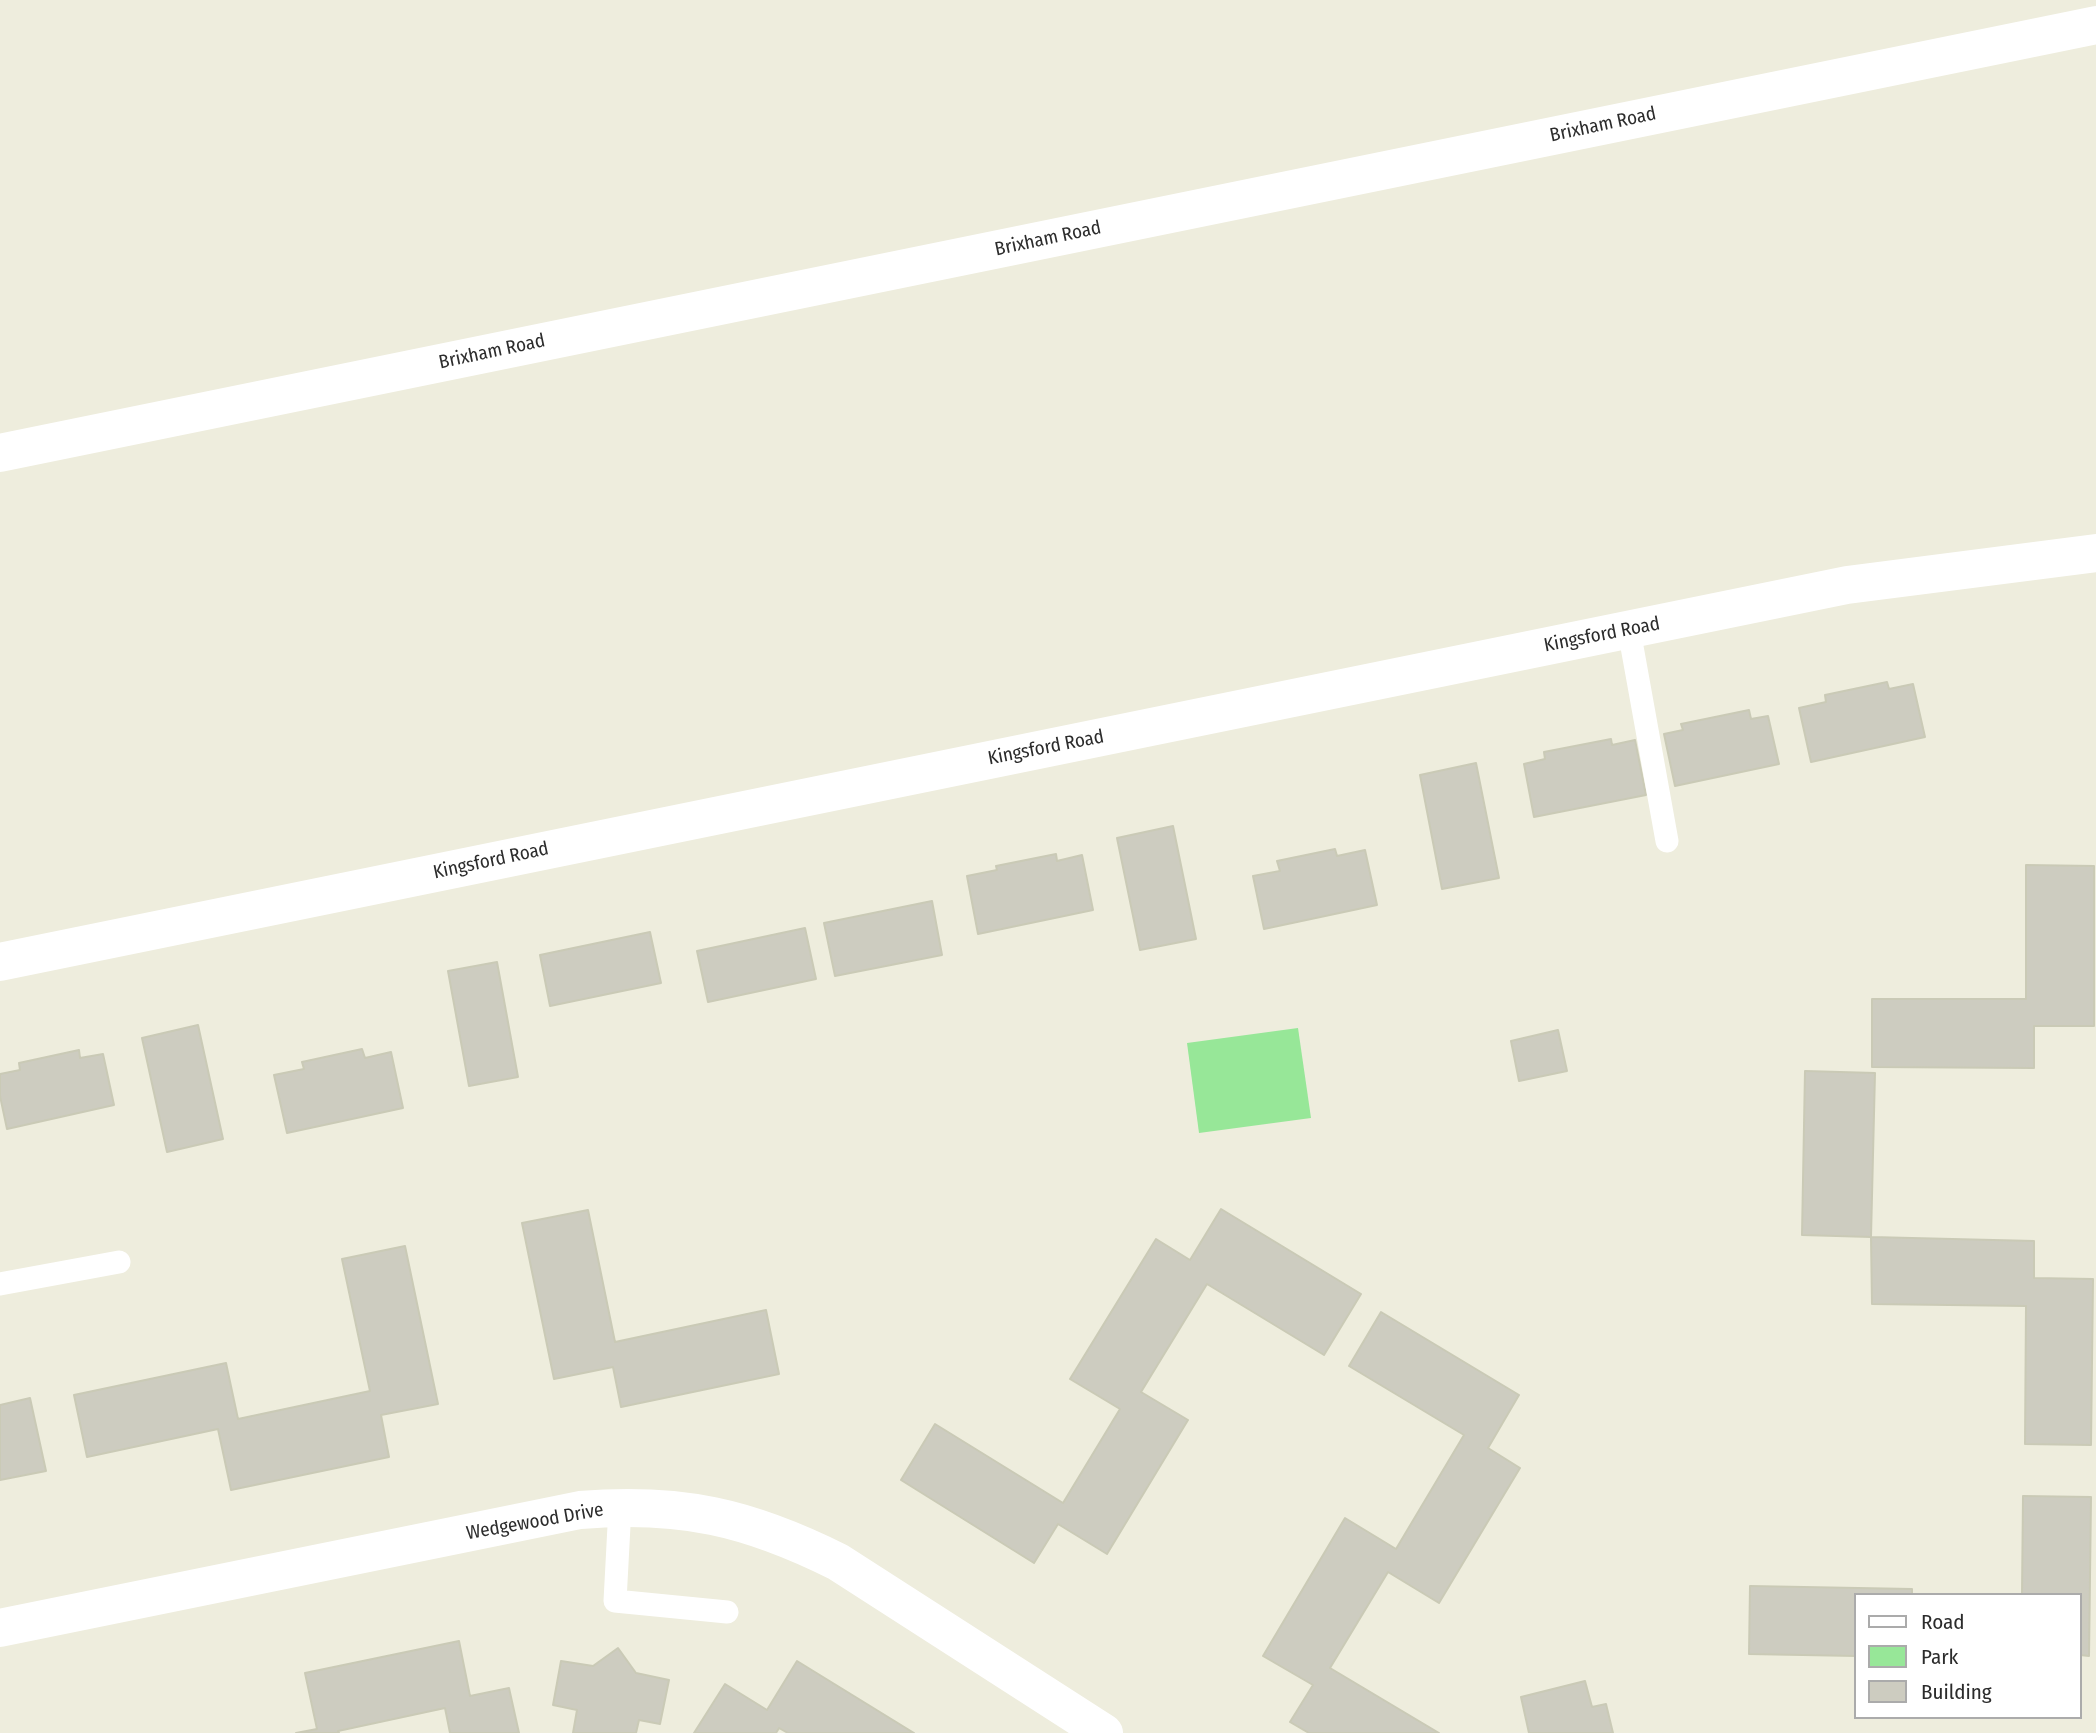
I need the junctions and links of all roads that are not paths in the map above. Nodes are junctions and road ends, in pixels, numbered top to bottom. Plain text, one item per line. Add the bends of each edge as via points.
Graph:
1 (2096, 25) edge
2 (0, 453) edge
3 (2096, 553) edge
4 (1629, 630) junction
5 (1667, 841) dead end
6 (0, 962) edge
7 (119, 1262) dead end
8 (0, 1284) edge
9 (620, 1507) junction
10 (727, 1612) dead end
11 (0, 1628) edge
12 (1104, 1733) edge

1 - 2 street, Brixham Road
3 - 4 street, Kingsford Road via 1847,585
4 - 5 lane
4 - 6 street, Kingsford Road
7 - 8 lane
9 - 10 lane via 615,1601
9 - 11 street, Wedgewood Drive via 580,1510
9 - 12 street, Wedgewood Drive via 682,1510 746,1523 794,1540 838,1562

